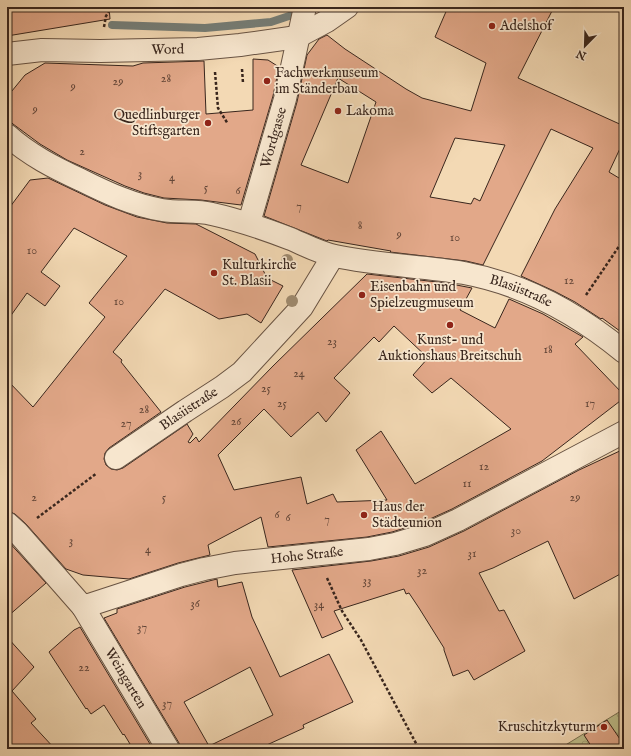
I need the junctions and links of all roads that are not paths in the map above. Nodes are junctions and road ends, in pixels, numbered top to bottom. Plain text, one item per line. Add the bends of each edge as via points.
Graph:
1 (347, 7) edge
2 (301, 24) edge
3 (7, 54) edge
4 (7, 135) edge
5 (249, 223) junction
6 (333, 256) junction
7 (624, 352) edge
8 (624, 432) edge
9 (116, 458) road end
10 (12, 528) edge
11 (83, 607) junction
12 (168, 749) edge

1 - 2 street via 327,21
2 - 3 street, Word via 213,48 42,50
2 - 5 street, Wordgasse via 285,99
4 - 5 street, Blasiistraße via 55,168 129,201 164,211 210,213
5 - 6 street, Blasiistraße
6 - 7 street, Blasiistraße via 464,273 490,279 540,298 572,315 598,331
6 - 9 street, Blasiistraße via 302,307 242,372
8 - 11 street, Hohe Straße via 425,535 369,549 236,563 204,569
10 - 11 street
11 - 12 street, Weingarten

